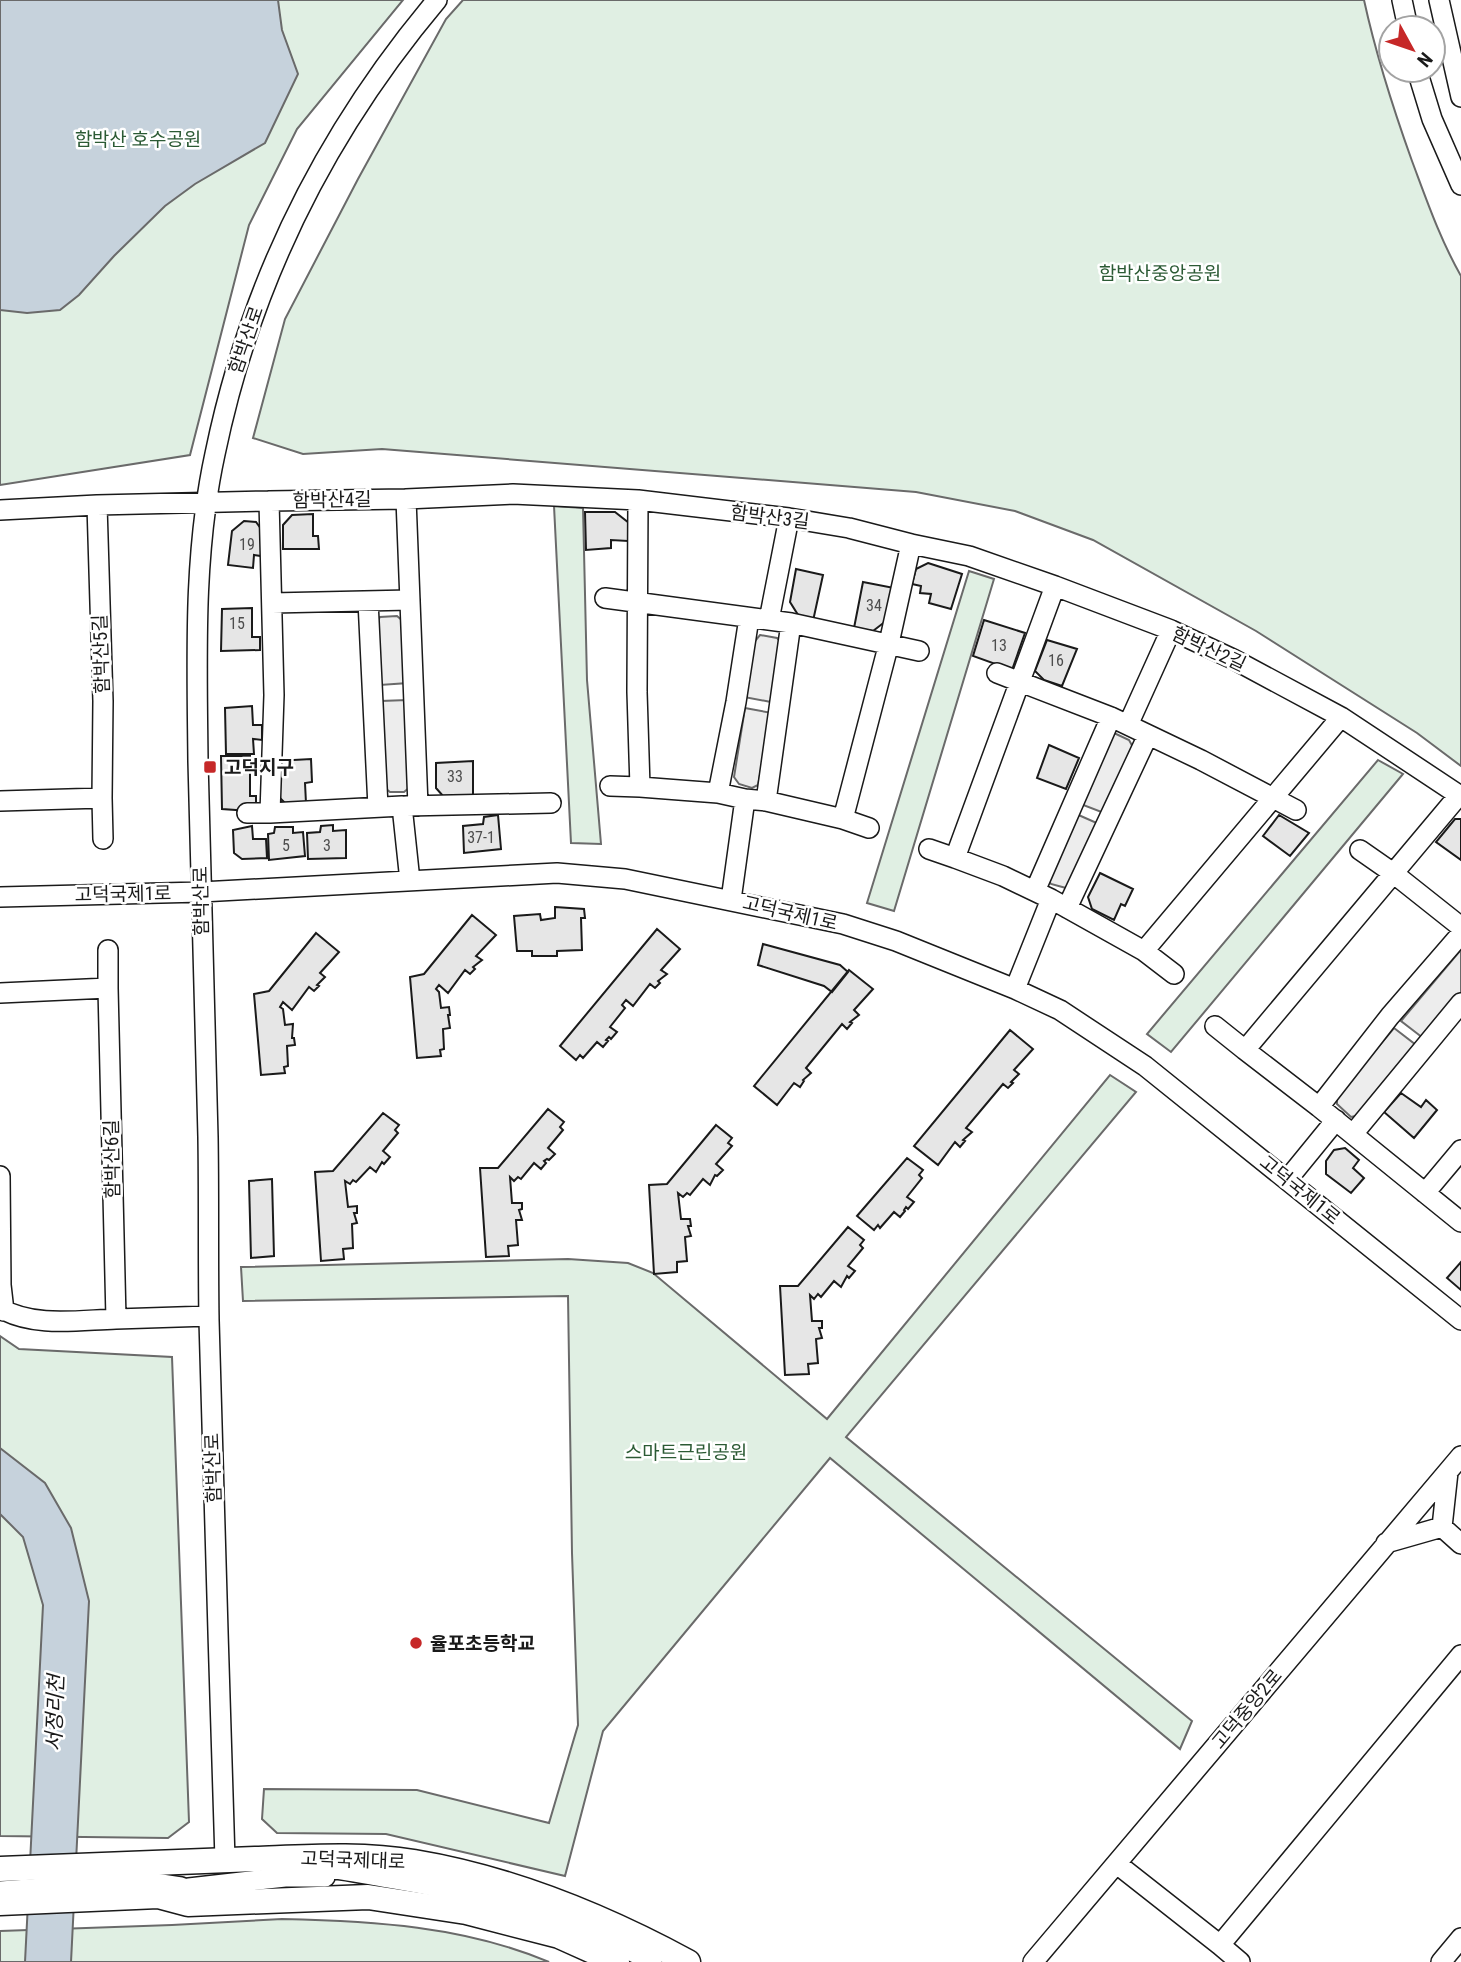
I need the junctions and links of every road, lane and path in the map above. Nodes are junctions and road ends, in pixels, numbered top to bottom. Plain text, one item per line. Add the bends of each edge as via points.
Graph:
1 (436, 0) edge
2 (1439, 0) edge
3 (1421, 84) edge
4 (1461, 97) edge
5 (1461, 185) edge
6 (406, 499) junction
7 (638, 500) junction
8 (269, 501) junction
9 (207, 503) junction
10 (97, 505) junction
11 (0, 510) edge
12 (789, 518) junction
13 (911, 544) junction
14 (1055, 586) junction
15 (605, 598) dead end
16 (410, 600) junction
17 (368, 601) junction
18 (272, 603) junction
19 (637, 603) junction
20 (759, 619) junction
21 (791, 623) junction
22 (1171, 630) junction
23 (889, 643) junction
24 (919, 651) dead end
25 (997, 673) dead end
26 (1021, 682) junction
27 (1341, 717) junction
28 (1120, 721) junction
29 (1148, 735) junction
30 (610, 786) dead end
31 (640, 787) junction
32 (718, 793) junction
33 (1460, 795) edge
34 (102, 798) junction
35 (1273, 798) junction
36 (745, 799) junction
37 (0, 801) edge
38 (766, 801) junction
39 (551, 803) dead end
40 (410, 806) junction
41 (378, 807) junction
42 (1296, 810) dead end
43 (247, 813) dead end
44 (270, 813) junction
45 (843, 819) junction
46 (869, 828) dead end
47 (103, 839) dead end
48 (929, 849) dead end
49 (1360, 850) dead end
50 (955, 858) junction
51 (1393, 873) junction
52 (410, 881) junction
53 (201, 892) junction
54 (0, 897) edge
55 (1051, 899) junction
56 (731, 900) junction
57 (1461, 927) edge
58 (1461, 934) edge
59 (108, 950) dead end
60 (1144, 951) junction
61 (1174, 974) dead end
62 (108, 988) junction
63 (1015, 989) junction
64 (0, 993) edge
65 (1461, 1003) edge
66 (1215, 1026) dead end
67 (1245, 1050) junction
68 (1319, 1107) junction
69 (1336, 1120) junction
70 (1353, 1134) junction
71 (1461, 1150) edge
72 (0, 1176) edge
73 (1287, 1180) junction
74 (1425, 1193) junction
75 (1461, 1222) edge
76 (1, 1224) edge
77 (2, 1309) edge
78 (209, 1316) junction
79 (116, 1319) junction
80 (1461, 1320) edge
81 (1461, 1456) edge
82 (1448, 1472) junction
83 (1442, 1527) junction
84 (1386, 1543) junction
85 (1461, 1544) edge
86 (1461, 1655) edge
87 (225, 1860) junction
88 (1117, 1864) junction
89 (0, 1870) edge
90 (323, 1877) junction
91 (0, 1881) edge
92 (145, 1882) junction
93 (0, 1891) edge
94 (400, 1902) junction
95 (0, 1903) edge
96 (1461, 1938) edge
97 (1220, 1945) junction
98 (617, 1962) edge
99 (634, 1962) edge
100 (652, 1962) edge
101 (688, 1962) edge
102 (1033, 1962) edge
103 (1240, 1962) edge
104 (1441, 1962) edge

1 - 9 street, 함박산로 via 373,81 291,225 238,358
2 - 4 street
3 - 5 street
6 - 7 street, 함박산4길 via 513,494
6 - 8 street, 함박산4길
6 - 16 street
7 - 12 street, 함박산3길
7 - 19 street
8 - 9 street
8 - 18 street, 함박산4길
9 - 10 street
9 - 53 street, 함박산로 via 197,603
10 - 11 street
10 - 34 street, 함박산5길
12 - 13 street, 함박산3길
12 - 20 street
13 - 14 street, 함박산3길 via 970,556
13 - 23 street
14 - 22 street, 함박산2길
14 - 26 street
15 - 19 street
16 - 17 street
16 - 40 street
17 - 18 street
17 - 41 street
18 - 44 street, 함박산4길
19 - 20 street
19 - 31 street
20 - 21 street
20 - 32 street
21 - 23 street
21 - 38 street
22 - 27 street, 함박산2길
22 - 28 street
23 - 24 street
23 - 45 street
25 - 26 street
26 - 28 street
26 - 50 street
27 - 33 street, 함박산2길
27 - 35 street
28 - 29 street
28 - 55 street
29 - 35 street
29 - 55 street
30 - 31 street
31 - 32 street
32 - 36 street
33 - 51 street
34 - 37 street
34 - 47 street, 함박산5길
35 - 42 street
35 - 60 street
36 - 38 street
36 - 56 street
38 - 45 street
39 - 40 street
40 - 41 street
40 - 52 street
41 - 44 street
43 - 44 street
45 - 46 street
48 - 50 street
49 - 51 street
50 - 55 street
51 - 57 street
51 - 67 street
52 - 53 street, 고덕국제1로
52 - 56 street, 고덕국제1로 via 557,873 625,879
53 - 54 street, 고덕국제1로
53 - 78 street, 함박산로
55 - 60 street
55 - 63 street
56 - 63 street, 고덕국제1로 via 896,941
58 - 68 street
59 - 62 street, 함박산6길
60 - 61 street
62 - 64 street
62 - 79 street, 함박산6길
63 - 73 street, 고덕국제1로 via 1060,1010 1145,1066
65 - 70 street
66 - 67 street
67 - 68 street
68 - 69 street
69 - 70 street
69 - 73 street
70 - 74 street
71 - 74 street
72 - 76 street
73 - 80 street, 고덕국제1로
74 - 75 street
76 - 77 street
77 - 79 street via 43,1321
78 - 79 street
78 - 87 street, 함박산로
81 - 82 street, 고덕중앙2로
82 - 83 street
82 - 84 street, 고덕중앙2로
83 - 84 street
83 - 85 street
84 - 88 street, 고덕중앙2로
86 - 97 street
87 - 92 main road, 고덕국제대로
87 - 101 main road, 고덕국제대로 via 344,1856 413,1862 562,1903 641,1936
88 - 97 street
88 - 102 street, 고덕중앙2로
89 - 92 main road, 고덕국제대로
90 - 92 street via 188,1888
90 - 94 street
90 - 99 street via 474,1902 558,1927
91 - 92 street
92 - 93 street
92 - 94 main road, 고덕국제대로 via 188,1904 368,1897
92 - 95 main road, 고덕국제대로
92 - 100 street via 323,1867 474,1895 569,1923
94 - 98 main road, 고덕국제대로 via 466,1912 559,1936
96 - 104 street
97 - 103 street

